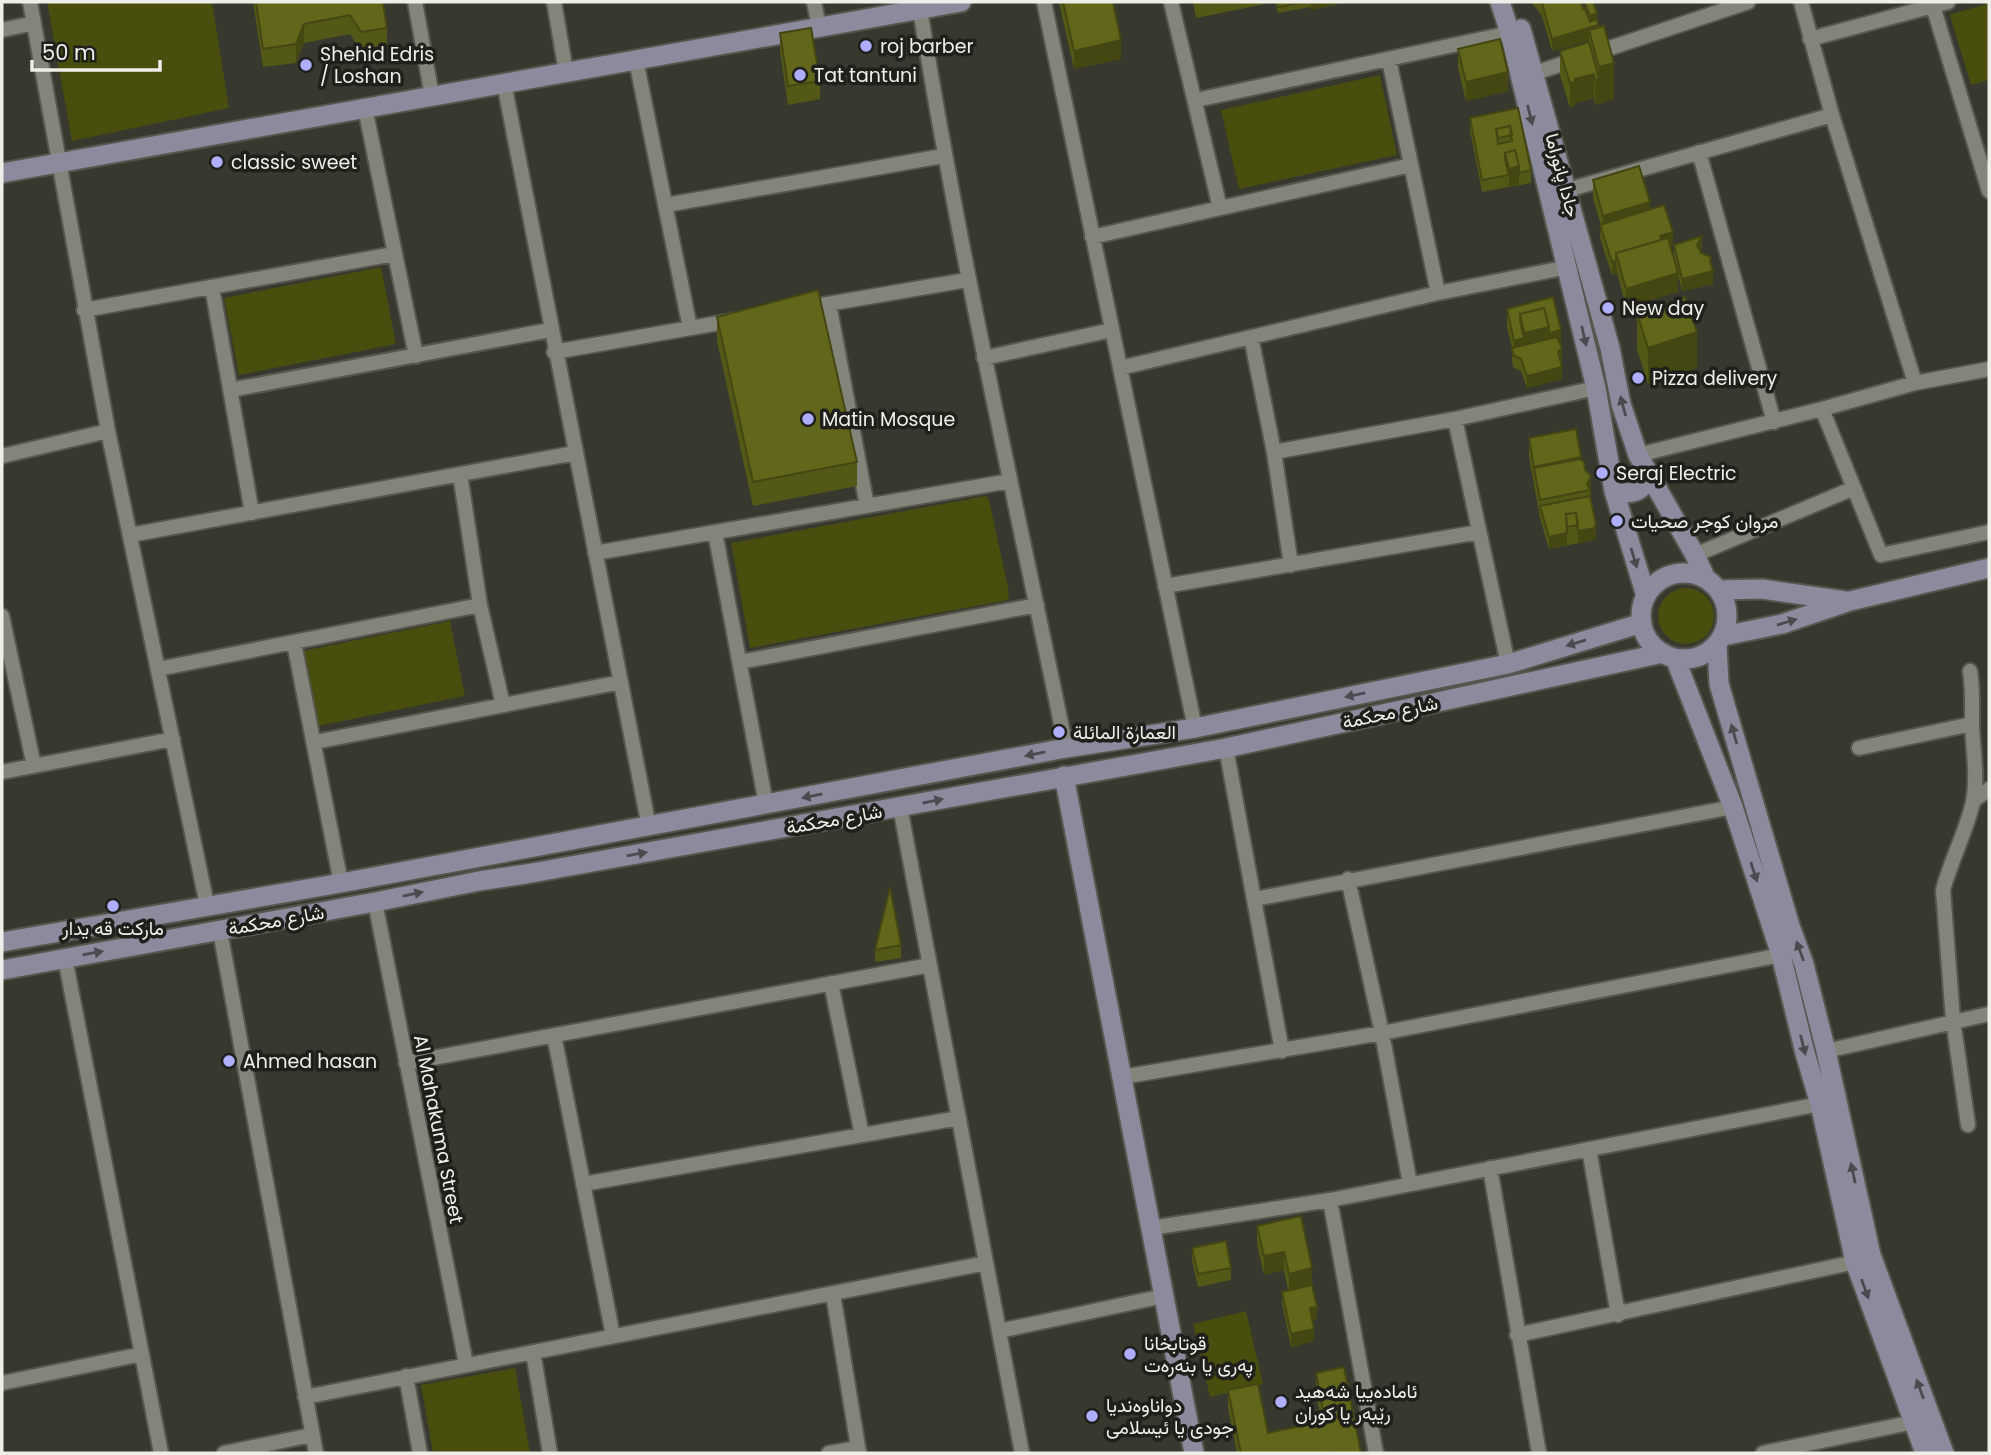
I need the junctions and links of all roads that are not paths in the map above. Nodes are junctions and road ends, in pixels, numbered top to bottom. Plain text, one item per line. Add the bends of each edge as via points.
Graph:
1 (30, 2) edge
2 (415, 2) edge
3 (554, 2) edge
4 (814, 2) edge
5 (1044, 2) edge
6 (1171, 2) edge
7 (1500, 2) edge
8 (1512, 2) edge
9 (1748, 2) edge
10 (1801, 2) edge
11 (1948, 2) edge
12 (949, 3) edge
13 (1933, 6) junction
14 (920, 9) junction
15 (34, 23) junction
16 (819, 27) junction
17 (2, 30) edge
18 (1510, 33) junction
19 (1810, 39) junction
20 (636, 60) junction
21 (1389, 60) junction
22 (566, 72) junction
23 (1535, 74) junction
24 (504, 83) junction
25 (432, 96) junction
26 (1196, 100) junction
27 (365, 108) junction
28 (1832, 115) junction
29 (1699, 152) junction
30 (943, 156) junction
31 (57, 163) junction
32 (1411, 165) junction
33 (2, 173) edge
34 (1567, 190) junction
35 (1989, 191) edge
36 (666, 205) junction
37 (1220, 208) junction
38 (1093, 237) junction
39 (394, 254) junction
40 (1568, 267) junction
41 (967, 280) junction
42 (212, 287) junction
43 (1437, 293) junction
44 (829, 304) junction
45 (84, 310) junction
46 (791, 311) edge
47 (753, 317) edge
48 (690, 328) junction
49 (550, 330) junction
50 (1112, 330) junction
51 (1251, 337) junction
52 (554, 352) junction
53 (416, 356) junction
54 (984, 358) junction
55 (1120, 368) junction
56 (1989, 369) edge
57 (1914, 383) junction
58 (1596, 388) junction
59 (230, 390) junction
60 (1822, 410) junction
61 (1455, 419) junction
62 (1774, 422) junction
63 (108, 431) junction
64 (1274, 452) junction
65 (575, 453) junction
66 (2, 456) edge
67 (1637, 456) junction
68 (460, 474) junction
69 (1648, 475) junction
70 (1010, 481) junction
71 (1854, 488) junction
72 (1614, 491) junction
73 (867, 506) junction
74 (252, 513) junction
75 (715, 532) junction
76 (1479, 532) junction
77 (1989, 532) edge
78 (130, 535) junction
79 (595, 553) junction
80 (1695, 555) junction
81 (1291, 565) junction
82 (1989, 568) edge
83 (1712, 584) junction
84 (1165, 586) junction
85 (1646, 596) junction
86 (1850, 601) junction
87 (480, 605) junction
88 (1037, 605) junction
89 (2, 616) edge
90 (1642, 623) junction
91 (4, 636) edge
92 (1720, 641) junction
93 (294, 643) junction
94 (1669, 656) junction
95 (740, 663) junction
96 (1508, 664) junction
97 (158, 669) junction
98 (1970, 671) dead end
99 (621, 682) junction
100 (503, 705) junction
101 (1972, 724) junction
102 (1195, 728) junction
103 (173, 739) junction
104 (315, 742) junction
105 (1066, 748) junction
106 (1226, 748) junction
107 (1859, 748) dead end
108 (34, 766) junction
109 (2, 772) edge
110 (1064, 776) junction
111 (1989, 789) edge
112 (1973, 801) junction
113 (766, 804) junction
114 (900, 807) junction
115 (1733, 807) junction
116 (649, 827) junction
117 (519, 850) junction
118 (474, 858) junction
119 (526, 874) junction
120 (1348, 879) junction
121 (479, 881) junction
122 (341, 883) junction
123 (1255, 899) junction
124 (375, 902) junction
125 (207, 905) junction
126 (220, 930) junction
127 (2, 942) edge
128 (1781, 955) junction
129 (65, 958) junction
130 (930, 965) junction
131 (2, 970) edge
132 (831, 983) junction
133 (1989, 1014) edge
134 (1953, 1020) junction
135 (1382, 1033) junction
136 (554, 1035) junction
137 (1282, 1051) junction
138 (1826, 1051) junction
139 (406, 1063) junction
140 (1122, 1077) junction
141 (1820, 1104) junction
142 (959, 1118) junction
143 (1968, 1125) dead end
144 (862, 1135) junction
145 (1590, 1149) junction
146 (1490, 1168) junction
147 (583, 1184) junction
148 (1410, 1184) junction
149 (1330, 1200) junction
150 (1151, 1228) junction
151 (1855, 1262) junction
152 (986, 1263) junction
153 (833, 1294) junction
154 (1164, 1296) junction
155 (1618, 1315) junction
156 (999, 1331) junction
157 (1517, 1335) junction
158 (613, 1336) junction
159 (533, 1352) junction
160 (142, 1354) junction
161 (466, 1364) junction
162 (406, 1376) junction
163 (2, 1383) edge
164 (305, 1397) junction
165 (1914, 1422) junction
166 (312, 1435) junction
167 (858, 1451) edge
168 (161, 1453) edge
169 (224, 1453) edge
170 (316, 1453) edge
171 (420, 1453) edge
172 (550, 1453) edge
173 (829, 1453) edge
174 (1022, 1453) edge
175 (1194, 1453) edge
176 (1376, 1453) edge
177 (1539, 1453) edge
178 (1763, 1453) edge
179 (1925, 1453) edge
180 (1944, 1453) edge

1 - 15 street
2 - 25 street
3 - 22 street
4 - 16 street
5 - 38 street
6 - 26 street
7 - 18 main road
8 - 23 main road, جادا پانوراما
9 - 23 street
10 - 19 street
11 - 13 street
12 - 14 main road
13 - 19 street
13 - 35 street
14 - 16 main road
14 - 30 street
15 - 17 street
15 - 31 street
16 - 20 main road
18 - 21 street
18 -> 40 main road
19 - 28 street
20 - 22 main road
20 - 36 street
21 - 26 street
21 - 32 street
22 - 24 main road
23 - 34 main road, جادا پانوراما
24 - 25 main road
24 - 49 street
25 - 27 main road
26 - 37 street
27 - 31 main road
27 - 39 street
28 - 29 street
28 - 57 street
29 - 34 street
29 - 62 street
30 - 36 street
30 - 41 street
31 - 33 main road
31 - 45 street
32 - 37 street
32 - 43 street
67 -> 34 main road, جادا پانوراما
36 - 48 street
37 - 38 street
38 - 50 street
39 - 42 street
39 - 53 street
40 - 43 street
40 -> 58 main road
41 - 44 street
41 - 54 street
42 - 45 street
42 - 59 street
43 - 51 street
44 - 46 street
44 - 73 street
45 - 63 street
47 - 48 street
48 - 52 street
49 - 52 street
49 - 53 street
50 - 54 street
50 - 55 street
51 - 55 street
51 - 64 street
52 - 65 street
53 - 59 street
54 - 70 street
55 - 84 street
56 - 57 street
57 - 60 street
58 - 61 street
58 - 72 main road
59 - 74 street
60 - 62 street
60 - 71 street
61 - 64 street
61 - 76 street
62 - 67 street
63 - 66 street
63 - 78 street
64 - 81 street
65 - 68 street
65 - 79 street
67 - 69 main road, جادا پانوراما
68 - 74 street
68 - 87 street
69 - 72 main road via 1636,492
69 - 80 main road, جادا پانوراما
70 - 73 street
70 - 88 street
71 - 77 street via 1881,555
71 - 80 street
72 -> 85 main road
73 - 75 street
74 - 78 street
75 - 79 street
75 - 95 street
76 - 81 street
76 - 96 street
78 - 97 street
79 - 99 street
80 - 83 main road, جادا پانوراما
81 - 84 street
82 - 86 main road
83 - 85 main road via 1683,572 1661,579
83 - 86 main road
83 - 92 main road via 1726,605 1728,621
84 - 102 street
85 - 90 main road
92 -> 86 main road
87 - 93 street
87 - 100 street
88 - 95 street
88 - 105 street
89 - 91 street
90 - 94 main road via 1649,640
90 -> 96 main road, شارع محكمة
91 - 108 street
92 - 94 main road via 1698,657
138 -> 92 main road via 1719,684
93 - 97 street
93 - 104 street
94 - 106 main road, شارع محكمة
94 - 115 main road
95 - 113 street
96 -> 102 main road, شارع محكمة
97 - 103 street
98 - 101 street
99 - 100 street
99 - 116 street
100 - 104 street
101 - 107 street
101 - 112 street
102 - 105 main road, شارع محكمة
103 - 108 street
103 - 125 street
104 - 122 street
105 -> 113 main road, شارع محكمة
106 - 110 main road, شارع محكمة
106 - 123 street
108 - 109 street
114 -> 110 main road, شارع محكمة
110 - 140 main road
111 - 112 street
112 - 134 street via 1943,890
113 - 116 main road, شارع محكمة
119 -> 114 main road, شارع محكمة
114 - 130 street
115 - 120 street
115 -> 128 main road
116 - 117 main road, شارع محكمة
117 - 118 main road, شارع محكمة
117 - 119 main road
118 - 121 main road via 481,871
118 - 122 main road, شارع محكمة
119 - 121 main road, شارع محكمة
120 - 123 street
120 - 135 street
124 -> 121 main road, شارع محكمة
122 - 125 main road, شارع محكمة
123 - 137 street
124 - 126 main road, شارع محكمة
124 - 139 street, Al Mahakuma Street
125 - 127 main road, شارع محكمة
129 -> 126 main road, شارع محكمة
126 - 164 street
128 - 135 street
128 -> 141 main road
129 - 131 main road, شارع محكمة
129 - 160 street
130 - 132 street
130 - 142 street
132 - 136 street
132 - 144 street
133 - 134 street
134 - 138 street
134 - 143 street
135 - 137 street
135 - 148 street
136 - 139 street
136 - 147 street
137 - 140 street
180 -> 138 main road via 1871,1255
139 - 161 street, Al Mahakuma Street
140 - 150 main road
141 - 145 street
141 - 151 main road
142 - 144 street
142 - 152 street
144 - 147 street
145 - 146 street
145 - 155 street
146 - 148 street
146 - 157 street
147 - 158 street
148 - 149 street
149 - 150 street
149 - 176 street
150 - 154 main road
151 - 155 street
151 -> 165 main road
152 - 153 street
152 - 156 street
153 - 158 street
153 - 167 street
154 - 156 street
154 - 175 main road
155 - 157 street
156 - 174 street
157 - 177 street
158 - 159 street
159 - 161 street
159 - 172 street
160 - 163 street
160 - 168 street
161 - 162 street
162 - 164 street
162 - 171 street
164 - 166 street
165 - 178 street
165 - 179 main road
166 - 169 street
166 - 170 street
167 - 173 street

